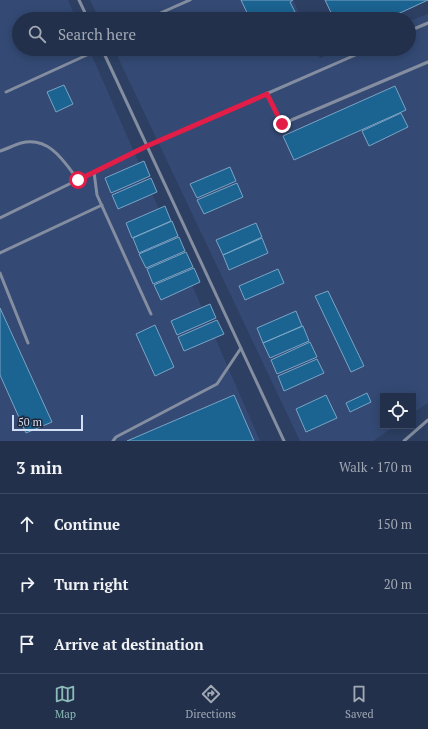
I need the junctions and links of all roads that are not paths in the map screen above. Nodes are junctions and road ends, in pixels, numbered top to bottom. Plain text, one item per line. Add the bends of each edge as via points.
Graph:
1 (79, 0) edge
2 (190, 0) edge
3 (85, 12) edge
4 (163, 12) edge
5 (428, 23) edge
6 (416, 28) edge
7 (86, 56) edge
8 (104, 56) edge
9 (353, 56) edge
10 (428, 62) edge
11 (6, 92) dead end
12 (267, 94) junction
13 (147, 146) junction
14 (0, 151) edge
15 (94, 172) junction
16 (78, 180) junction
17 (102, 205) junction
18 (0, 218) edge
19 (0, 253) edge
20 (0, 273) edge
21 (151, 314) dead end
22 (28, 343) dead end
23 (241, 348) junction
24 (428, 420) edge
25 (113, 441) edge
26 (284, 441) edge
27 (404, 441) edge

1 - 3 lane
2 - 4 lane
5 - 6 lane
7 - 11 lane
8 - 13 lane
9 - 12 lane
10 - 12 lane via 282,124
12 - 13 lane
13 - 15 lane
13 - 23 lane
14 - 16 lane via 22,143 45,144 58,154
15 - 16 lane
15 - 17 lane
16 - 18 lane
17 - 19 lane
17 - 21 lane
20 - 22 lane
23 - 25 lane via 217,384 116,437
23 - 26 lane
24 - 27 lane

